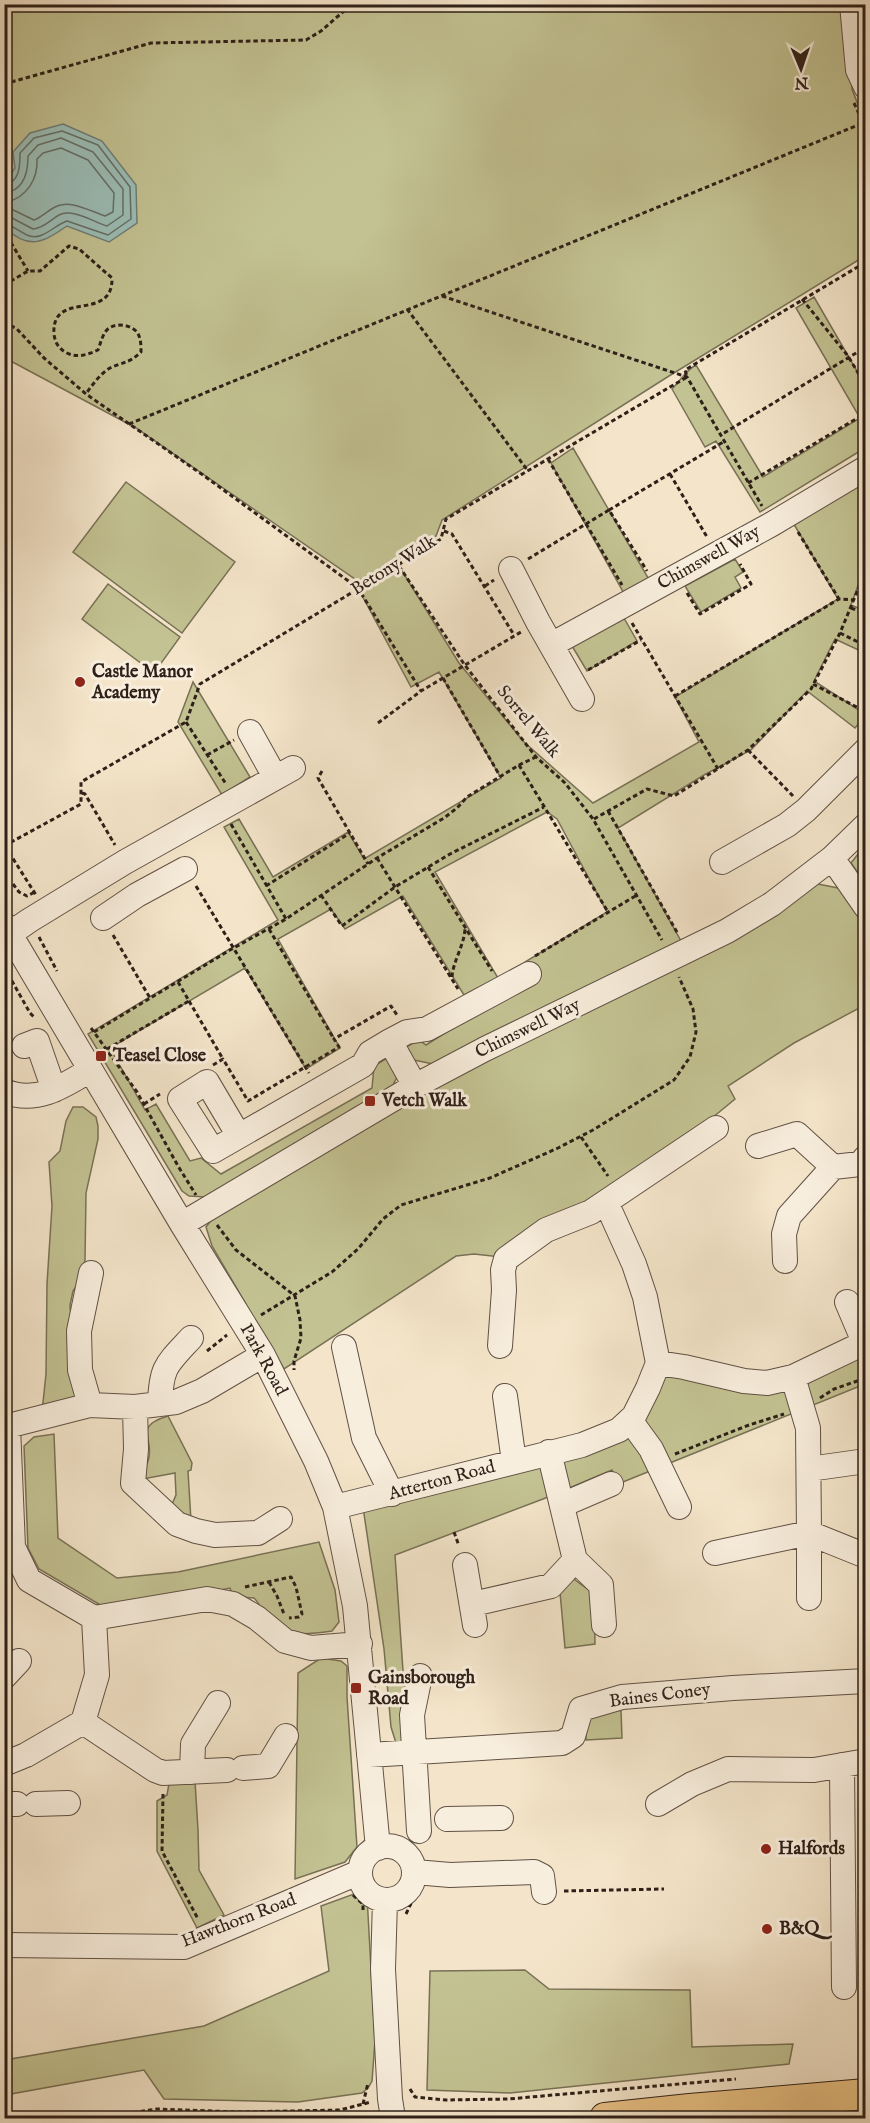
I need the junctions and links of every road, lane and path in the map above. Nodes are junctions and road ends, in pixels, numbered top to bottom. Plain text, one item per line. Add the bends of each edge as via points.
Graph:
1 (352, 4) edge
2 (852, 4) edge
3 (4, 84) edge
4 (866, 87) edge
5 (863, 123) dead end
6 (7, 236) dead end
7 (866, 262) edge
8 (28, 271) junction
9 (4, 285) edge
10 (441, 295) junction
11 (802, 299) junction
12 (407, 309) junction
13 (4, 322) edge
14 (866, 347) edge
15 (848, 356) junction
16 (687, 377) junction
17 (866, 386) edge
18 (86, 394) junction
19 (866, 413) edge
20 (129, 424) junction
21 (724, 433) dead end
22 (725, 441) junction
23 (548, 459) junction
24 (866, 468) edge
25 (528, 471) junction
26 (670, 474) junction
27 (748, 483) junction
28 (609, 510) junction
29 (780, 519) junction
30 (587, 524) junction
31 (444, 531) junction
32 (724, 550) junction
33 (399, 566) junction
34 (511, 569) joint
35 (866, 570) edge
36 (666, 582) junction
37 (358, 588) junction
38 (839, 599) junction
39 (854, 600) junction
40 (626, 604) junction
41 (851, 608) junction
42 (866, 614) edge
43 (538, 622) junction
44 (840, 633) junction
45 (514, 635) junction
46 (642, 640) junction
47 (551, 645) junction
48 (866, 646) edge
49 (464, 664) junction
50 (443, 678) junction
51 (813, 684) junction
52 (576, 690) joint
53 (421, 691) junction
54 (675, 696) junction
55 (866, 712) edge
56 (186, 722) junction
57 (378, 723) dead end
58 (250, 732) joint
59 (748, 750) junction
60 (866, 750) edge
61 (207, 755) junction
62 (536, 757) junction
63 (519, 765) junction
64 (718, 769) junction
65 (322, 771) dead end
66 (500, 776) junction
67 (81, 792) junction
68 (229, 805) junction
69 (544, 807) junction
70 (806, 810) junction
71 (608, 811) junction
72 (593, 819) junction
73 (866, 825) edge
74 (350, 832) junction
75 (5, 846) edge
76 (377, 858) junction
77 (831, 858) junction
78 (723, 862) dead end
79 (122, 864) junction
80 (368, 864) junction
81 (428, 867) junction
82 (185, 868) joint
83 (4, 872) edge
84 (266, 886) junction
85 (395, 887) junction
86 (137, 895) junction
87 (321, 895) junction
88 (637, 895) junction
89 (39, 902) junction
90 (866, 906) edge
91 (608, 912) junction
92 (103, 918) joint
93 (286, 919) junction
94 (465, 927) junction
95 (8, 929) edge
96 (269, 929) junction
97 (664, 944) dead end
98 (233, 948) junction
99 (688, 951) junction
100 (676, 973) dead end
101 (529, 974) joint
102 (452, 979) junction
103 (178, 981) junction
104 (502, 988) junction
105 (186, 997) junction
106 (150, 998) junction
107 (468, 1006) junction
108 (94, 1032) dead end
109 (396, 1032) junction
110 (334, 1039) junction
111 (24, 1046) dead end
112 (107, 1049) dead end
113 (223, 1059) junction
114 (305, 1067) junction
115 (90, 1070) junction
116 (204, 1070) dead end
117 (415, 1086) junction
118 (54, 1090) junction
119 (319, 1090) junction
120 (4, 1091) edge
121 (165, 1092) dead end
122 (144, 1104) dead end
123 (716, 1128) dead end
124 (239, 1136) dead end
125 (581, 1137) junction
126 (758, 1146) dead end
127 (864, 1164) edge
128 (833, 1167) junction
129 (613, 1197) junction
130 (182, 1224) junction
131 (785, 1261) dead end
132 (91, 1273) dead end
133 (847, 1302) dead end
134 (258, 1317) dead end
135 (191, 1338) dead end
136 (865, 1342) edge
137 (500, 1346) dead end
138 (344, 1347) dead end
139 (263, 1355) junction
140 (658, 1363) junction
141 (793, 1377) junction
142 (866, 1378) edge
143 (505, 1396) dead end
144 (160, 1404) junction
145 (90, 1405) junction
146 (135, 1407) junction
147 (802, 1407) junction
148 (630, 1420) junction
149 (6, 1424) edge
150 (549, 1452) junction
151 (866, 1461) edge
152 (514, 1462) junction
153 (658, 1464) junction
154 (808, 1469) junction
155 (611, 1484) dead end
156 (392, 1494) junction
157 (562, 1505) junction
158 (679, 1507) dead end
159 (335, 1508) junction
160 (280, 1519) dead end
161 (809, 1533) junction
162 (9, 1549) edge
163 (715, 1553) dead end
164 (866, 1556) edge
165 (575, 1560) junction
166 (465, 1565) dead end
167 (269, 1582) junction
168 (809, 1598) dead end
169 (220, 1602) junction
170 (94, 1618) junction
171 (604, 1625) dead end
172 (360, 1644) junction
173 (420, 1676) dead end
174 (866, 1681) edge
175 (218, 1703) dead end
176 (84, 1722) junction
177 (286, 1736) dead end
178 (414, 1752) junction
179 (369, 1755) junction
180 (854, 1763) edge
181 (4, 1764) edge
182 (192, 1772) junction
183 (163, 1773) junction
184 (68, 1803) dead end
185 (19, 1804) edge
186 (658, 1804) dead end
187 (501, 1818) dead end
188 (378, 1848) junction
189 (360, 1872) junction
190 (414, 1872) junction
191 (664, 1889) dead end
192 (544, 1892) joint
193 (385, 1900) junction
194 (208, 1936) junction
195 (4, 1945) edge
196 (844, 1988) dead end
197 (866, 2094) edge
198 (392, 2108) edge
199 (96, 2118) edge
200 (605, 2118) edge

1 - 3 path via 306,40 151,43
2 - 4 street via 858,69
5 - 10 path
6 - 8 path
7 - 11 path, Betony Walk
8 - 9 path
8 - 18 path via 40,271 69,246 79,249 112,278 108,294 97,303 64,310 54,326 59,348 80,356 98,350 106,331 112,327 124,325 136,331 141,340 141,352 132,360 109,368
10 - 12 path
10 - 16 path
11 - 15 path
11 - 16 path, Betony Walk via 686,370
12 - 20 path
12 - 25 path
13 - 18 path
14 - 15 path
15 - 17 path
15 - 21 path
16 - 22 path
16 - 23 path, Betony Walk
18 - 20 path
19 - 27 path
20 - 37 path
22 - 26 path
22 - 27 path
23 - 25 path, Betony Walk
23 - 30 path
24 - 29 street, Chimswell Way
25 - 31 path, Betony Walk via 446,519
26 - 28 path
26 - 32 path
27 - 29 path
28 - 30 path
28 - 36 path
29 - 32 street, Chimswell Way
29 - 38 path
30 - 34 path
30 - 40 path
31 - 33 path, Betony Walk via 441,539
31 - 45 path via 452,534
32 - 36 street, Chimswell Way
32 - 36 path via 751,584 700,614
33 - 37 path, Betony Walk
33 - 49 path, Sorrel Walk
34 - 43 street
35 - 39 path
36 - 40 street, Chimswell Way
37 - 53 path
37 - 56 path, Betony Walk via 200,684
38 - 39 path
38 - 54 path
39 - 41 path
40 - 46 path
40 - 47 street, Chimswell Way
41 - 42 path
41 - 44 path
43 - 45 path
43 - 47 street
44 - 48 path
44 - 51 path
45 - 49 path
46 - 52 path
46 - 54 path
47 - 52 street
49 - 50 path
49 - 62 path, Sorrel Walk
50 - 53 path
50 - 66 path
51 - 55 path
51 - 59 path
53 - 57 path
54 - 64 path
56 - 61 path
56 - 67 path via 81,782
58 - 61 path
58 - 68 street via 284,773
59 - 64 path
59 - 70 path
60 - 70 street
61 - 68 path
62 - 63 path
62 - 72 path, Sorrel Walk via 565,783
63 - 66 path
63 - 69 path
64 - 71 path via 674,796 647,789
65 - 74 path via 318,778
66 - 76 path via 444,818
67 - 75 path via 81,804
67 - 79 path
68 - 79 street
68 - 84 path
69 - 81 path
69 - 91 path
70 - 78 street
71 - 72 path
71 - 99 path
72 - 88 path, Sorrel Walk
73 - 77 street, Chimswell Way
74 - 80 path
74 - 84 path
75 - 89 path
76 - 80 path
76 - 85 path
77 - 90 street
77 - 99 street, Chimswell Way via 771,904
79 - 86 street
79 - 89 street
80 - 87 path
81 - 85 path
81 - 94 path
82 - 86 street
82 - 98 path
83 - 89 path via 19,892
84 - 93 path
85 - 87 path via 342,926
85 - 102 path
86 - 92 street
87 - 93 path
88 - 91 path
88 - 97 path, Sorrel Walk
89 - 95 street
91 - 101 path via 525,963
92 - 106 path
93 - 96 path
94 - 102 path
94 - 104 path
95 - 115 street, Park Road
96 - 98 path
96 - 110 path
98 - 103 path
98 - 114 path
99 - 117 street, Chimswell Way
100 - 125 path via 693,1009 696,1032 690,1057 674,1080
101 - 104 street
102 - 107 path
103 - 105 path
103 - 106 path
104 - 107 street
105 - 112 path via 189,1001
105 - 113 path
106 - 108 path
107 - 109 street via 427,1029
109 - 110 path via 391,1006
109 - 117 street
109 - 119 street via 370,1053 363,1065
110 - 114 path via 339,1047
111 - 118 street via 37,1041
113 - 114 path via 248,1101
113 - 116 path
114 - 119 path
115 - 118 street
115 - 130 street, Park Road
117 - 130 street, Chimswell Way
118 - 120 street via 41,1095
119 - 124 street
121 - 122 path
123 - 129 street
125 - 129 path
125 - 134 path via 490,1178 401,1205 332,1272
126 - 128 street via 797,1134
127 - 128 street
128 - 131 street via 789,1215 784,1234
129 - 137 street via 591,1212 546,1230 506,1259
129 - 140 street via 645,1297
130 - 139 street, Park Road
132 - 145 street via 79,1330 80,1370
133 - 136 street
135 - 144 street via 162,1374
136 - 141 street
138 - 156 street via 364,1438
139 - 144 street via 202,1391
139 - 159 street, Park Road
140 - 141 street via 744,1381 767,1383
140 - 148 street, Atterton Road
141 - 147 street
142 - 147 path via 834,1389
143 - 152 street
144 - 146 street
145 - 146 street
145 - 149 street
146 - 160 street via 133,1483 177,1524 215,1535 258,1533
147 - 153 path via 676,1453
147 - 154 street via 808,1428
148 - 150 street, Atterton Road via 619,1430 582,1445
148 - 153 street
149 - 162 street
150 - 152 street, Atterton Road
150 - 157 street
151 - 154 street
152 - 156 street, Atterton Road
153 - 158 street
154 - 161 street
155 - 157 street
156 - 159 street, Atterton Road
157 - 165 street
159 - 172 street, Park Road
161 - 163 street
161 - 164 street
161 - 168 street
162 - 170 street via 28,1580
165 - 166 street via 551,1586 474,1615
165 - 171 street via 601,1585
167 - 167 path via 291,1577 302,1614 286,1618
167 - 169 path via 247,1586
169 - 170 street via 207,1599
169 - 172 street via 249,1613 285,1641 310,1648
170 - 176 street via 97,1676
172 - 179 street, Park Road
173 - 178 street via 412,1715
174 - 178 street, Baines Coney via 622,1697 581,1709 573,1736 562,1743
175 - 182 street via 193,1744
176 - 181 street
176 - 183 street
177 - 182 street via 268,1766
178 - 179 street, Baines Coney
178 - 187 street via 429,1822
179 - 188 street, Park Road
180 - 186 street via 814,1770 729,1769
180 - 196 street
182 - 183 street
183 - 194 path via 162,1851
184 - 185 street
188 - 189 street via 366,1856
188 - 190 street via 396,1847 404,1852
189 - 193 street via 367,1891
189 - 194 street, Hawthorn Road
190 - 192 street via 534,1872 542,1876
190 - 193 street via 405,1894
191 - 192 path
193 - 198 street via 383,1969
194 - 195 street, Hawthorn Road via 184,1947
197 - 200 main road
198 - 199 path via 239,2112 157,2109

